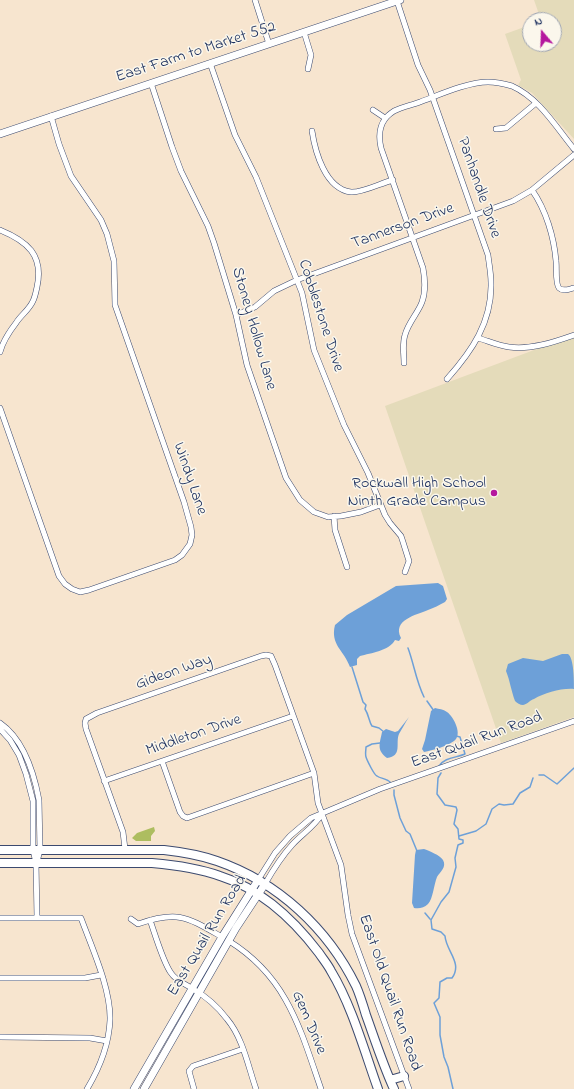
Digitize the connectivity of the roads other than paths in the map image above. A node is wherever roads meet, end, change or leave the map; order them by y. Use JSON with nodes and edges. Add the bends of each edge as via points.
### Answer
{"nodes":[{"id":1,"x":255,"y":0,"type":"edge"},
{"id":2,"x":399,"y":1,"type":"edge"},
{"id":3,"x":304,"y":32,"type":"junction"},
{"id":4,"x":269,"y":44,"type":"junction"},
{"id":5,"x":210,"y":63,"type":"junction"},
{"id":6,"x":308,"y":68,"type":"dead end"},
{"id":7,"x":151,"y":83,"type":"junction"},
{"id":8,"x":433,"y":97,"type":"junction"},
{"id":9,"x":536,"y":103,"type":"junction"},
{"id":10,"x":373,"y":110,"type":"dead end"},
{"id":11,"x":51,"y":116,"type":"junction"},
{"id":12,"x":385,"y":118,"type":"junction"},
{"id":13,"x":496,"y":129,"type":"dead end"},
{"id":14,"x":312,"y":131,"type":"dead end"},
{"id":15,"x":0,"y":134,"type":"edge"},
{"id":16,"x":574,"y":149,"type":"edge"},
{"id":17,"x":574,"y":155,"type":"edge"},
{"id":18,"x":392,"y":180,"type":"junction"},
{"id":19,"x":532,"y":190,"type":"junction"},
{"id":20,"x":474,"y":215,"type":"junction"},
{"id":21,"x":0,"y":230,"type":"edge"},
{"id":22,"x":412,"y":237,"type":"junction"},
{"id":23,"x":297,"y":280,"type":"junction"},
{"id":24,"x":574,"y":288,"type":"edge"},
{"id":25,"x":236,"y":315,"type":"junction"},
{"id":26,"x":574,"y":335,"type":"edge"},
{"id":27,"x":478,"y":338,"type":"junction"},
{"id":28,"x":0,"y":352,"type":"edge"},
{"id":29,"x":404,"y":363,"type":"dead end"},
{"id":30,"x":447,"y":379,"type":"dead end"},
{"id":31,"x":0,"y":408,"type":"edge"},
{"id":32,"x":380,"y":504,"type":"junction"},
{"id":33,"x":334,"y":516,"type":"junction"},
{"id":34,"x":347,"y":567,"type":"dead end"},
{"id":35,"x":405,"y":572,"type":"dead end"},
{"id":36,"x":271,"y":656,"type":"joint"},
{"id":37,"x":293,"y":716,"type":"junction"},
{"id":38,"x":574,"y":721,"type":"edge"},
{"id":39,"x":0,"y":722,"type":"edge"},
{"id":40,"x":0,"y":730,"type":"edge"},
{"id":41,"x":162,"y":761,"type":"junction"},
{"id":42,"x":314,"y":773,"type":"junction"},
{"id":43,"x":104,"y":781,"type":"junction"},
{"id":44,"x":322,"y":813,"type":"junction"},
{"id":45,"x":125,"y":849,"type":"junction"},
{"id":46,"x":0,"y":850,"type":"edge"},
{"id":47,"x":37,"y":850,"type":"junction"},
{"id":48,"x":0,"y":863,"type":"edge"},
{"id":49,"x":36,"y":863,"type":"junction"},
{"id":50,"x":262,"y":882,"type":"junction"},
{"id":51,"x":255,"y":893,"type":"junction"},
{"id":52,"x":37,"y":917,"type":"junction"},
{"id":53,"x":0,"y":918,"type":"edge"},
{"id":54,"x":131,"y":919,"type":"dead end"},
{"id":55,"x":150,"y":920,"type":"junction"},
{"id":56,"x":222,"y":937,"type":"junction"},
{"id":57,"x":229,"y":941,"type":"junction"},
{"id":58,"x":101,"y":975,"type":"junction"},
{"id":59,"x":0,"y":978,"type":"edge"},
{"id":60,"x":196,"y":990,"type":"junction"},
{"id":61,"x":0,"y":1037,"type":"edge"},
{"id":62,"x":107,"y":1041,"type":"junction"},
{"id":63,"x":243,"y":1049,"type":"junction"},
{"id":64,"x":404,"y":1076,"type":"junction"},
{"id":65,"x":390,"y":1080,"type":"junction"},
{"id":66,"x":87,"y":1089,"type":"edge"},
{"id":67,"x":134,"y":1089,"type":"edge"},
{"id":68,"x":144,"y":1089,"type":"edge"},
{"id":69,"x":194,"y":1089,"type":"edge"},
{"id":70,"x":256,"y":1089,"type":"edge"},
{"id":71,"x":321,"y":1089,"type":"edge"},
{"id":72,"x":378,"y":1089,"type":"edge"},
{"id":73,"x":394,"y":1089,"type":"edge"},
{"id":74,"x":409,"y":1089,"type":"edge"}],
"edges":[{"from":1,"to":4,"type":"street"},
{"from":2,"to":3,"type":"street","name":"East Farm to Market 552"},
{"from":2,"to":8,"type":"street","name":"Panhandle Drive","via":[[418,65]]},
{"from":3,"to":4,"type":"street","name":"East Farm to Market 552"},
{"from":3,"to":6,"type":"street","via":[[311,54]]},
{"from":4,"to":5,"type":"street","name":"East Farm to Market 552"},
{"from":5,"to":7,"type":"street","name":"East Farm to Market 552"},
{"from":5,"to":23,"type":"street","name":"Cobblestone Drive","via":[[235,135],[256,177]]},
{"from":7,"to":11,"type":"street","name":"East Farm to Market 552"},
{"from":7,"to":25,"type":"street","name":"Stoney Hollow Lane","via":[[172,147],[208,226]]},
{"from":8,"to":9,"type":"street","via":[[487,82],[512,86]]},
{"from":8,"to":12,"type":"street","via":[[396,110]]},
{"from":8,"to":20,"type":"street","name":"Panhandle Drive"},
{"from":9,"to":13,"type":"street","via":[[506,128]]},
{"from":9,"to":16,"type":"street"},
{"from":10,"to":12,"type":"street"},
{"from":11,"to":15,"type":"street","name":"East Farm to Market 552"},
{"from":11,"to":31,"type":"street","name":"Windy Lane","via":[[71,176],[101,220],[112,249],[116,305],[191,527],[192,539],[187,550],[175,560],[89,590],[76,591],[65,584],[53,561]]},
{"from":12,"to":18,"type":"street","via":[[380,140]]},
{"from":14,"to":18,"type":"street","via":[[314,144],[326,175],[339,188],[351,192]]},
{"from":17,"to":19,"type":"street","name":"Tannerson Drive"},
{"from":18,"to":22,"type":"street"},
{"from":19,"to":20,"type":"street","name":"Tannerson Drive","via":[[513,201]]},
{"from":19,"to":24,"type":"street","via":[[540,202],[547,222],[556,258],[557,284],[562,290]]},
{"from":20,"to":22,"type":"street","name":"Tannerson Drive"},
{"from":20,"to":27,"type":"street","name":"Panhandle Drive","via":[[488,255],[491,284],[488,311]]},
{"from":21,"to":28,"type":"street","via":[[15,236],[28,246],[40,270],[33,301],[3,342]]},
{"from":22,"to":23,"type":"street","name":"Tannerson Drive"},
{"from":22,"to":29,"type":"street","via":[[425,279],[423,301],[404,336]]},
{"from":23,"to":25,"type":"street","name":"Tannerson Drive","via":[[274,291],[255,307]]},
{"from":23,"to":32,"type":"street","name":"Cobblestone Drive","via":[[314,350]]},
{"from":25,"to":33,"type":"street","name":"Stoney Hollow Lane","via":[[247,365],[286,478],[300,500],[314,512],[328,517]]},
{"from":26,"to":27,"type":"street","via":[[532,347],[509,347]]},
{"from":27,"to":30,"type":"street","name":"Panhandle Drive"},
{"from":32,"to":33,"type":"street","name":"Stoney Hollow Lane","via":[[361,512]]},
{"from":32,"to":35,"type":"street","name":"Cobblestone Drive","via":[[401,536],[409,561]]},
{"from":33,"to":34,"type":"street","via":[[335,530]]},
{"from":36,"to":37,"type":"street","name":"East Old Quail Run Road"},
{"from":36,"to":43,"type":"street","name":"Gideon Way","via":[[261,656],[86,719],[86,729]]},
{"from":37,"to":41,"type":"street","name":"Middleton Drive"},
{"from":37,"to":42,"type":"street","name":"East Old Quail Run Road"},
{"from":38,"to":44,"type":"street","name":"East Quail Run Road","via":[[380,789]]},
{"from":39,"to":47,"type":"street","via":[[22,748],[36,785],[39,800]]},
{"from":40,"to":47,"type":"street","via":[[19,755],[26,774],[33,801]]},
{"from":41,"to":42,"type":"street","via":[[180,812],[187,818]]},
{"from":41,"to":43,"type":"street","name":"Middleton Drive"},
{"from":42,"to":44,"type":"street","name":"East Old Quail Run Road"},
{"from":43,"to":45,"type":"street","via":[[123,832]]},
{"from":44,"to":50,"type":"street","name":"East Quail Run Road","via":[[316,823],[292,845]]},
{"from":44,"to":50,"type":"street","name":"East Quail Run Road","via":[[311,818],[275,853]]},
{"from":44,"to":64,"type":"street","name":"East Old Quail Run Road","via":[[341,865],[352,934]]},
{"from":45,"to":47,"type":"main road"},
{"from":45,"to":50,"type":"main road","via":[[164,850],[196,856],[231,866]]},
{"from":46,"to":47,"type":"main road"},
{"from":47,"to":49,"type":"street"},
{"from":48,"to":49,"type":"main road"},
{"from":49,"to":51,"type":"main road","via":[[176,865],[220,876]]},
{"from":49,"to":52,"type":"street"},
{"from":50,"to":51,"type":"street","name":"East Quail Run Road"},
{"from":50,"to":65,"type":"main road","via":[[296,906],[342,960],[356,988]]},
{"from":51,"to":56,"type":"street","name":"East Quail Run Road"},
{"from":51,"to":57,"type":"street","name":"East Quail Run Road"},
{"from":51,"to":72,"type":"main road","via":[[287,917],[331,970],[345,998]]},
{"from":52,"to":53,"type":"street"},
{"from":52,"to":58,"type":"street","via":[[82,918]]},
{"from":54,"to":55,"type":"street","via":[[138,924]]},
{"from":55,"to":56,"type":"street","via":[[165,916],[189,919]]},
{"from":55,"to":60,"type":"street","via":[[172,974]]},
{"from":56,"to":60,"type":"street","name":"East Quail Run Road"},
{"from":57,"to":60,"type":"street","name":"East Quail Run Road"},
{"from":57,"to":71,"type":"street","name":"Gem Drive","via":[[250,955],[284,995],[299,1027]]},
{"from":58,"to":59,"type":"street","via":[[85,978]]},
{"from":58,"to":62,"type":"street","via":[[108,999],[110,1020]]},
{"from":60,"to":63,"type":"street","via":[[211,1001],[228,1020]]},
{"from":60,"to":67,"type":"street","name":"East Quail Run Road"},
{"from":60,"to":68,"type":"street","name":"East Quail Run Road"},
{"from":61,"to":62,"type":"street","via":[[90,1038]]},
{"from":62,"to":66,"type":"street","via":[[102,1059]]},
{"from":63,"to":69,"type":"street","via":[[196,1064],[189,1071]]},
{"from":63,"to":70,"type":"street"},
{"from":64,"to":65,"type":"main road"},
{"from":64,"to":74,"type":"street","name":"East Old Quail Run Road"},
{"from":65,"to":73,"type":"main road"}]}
